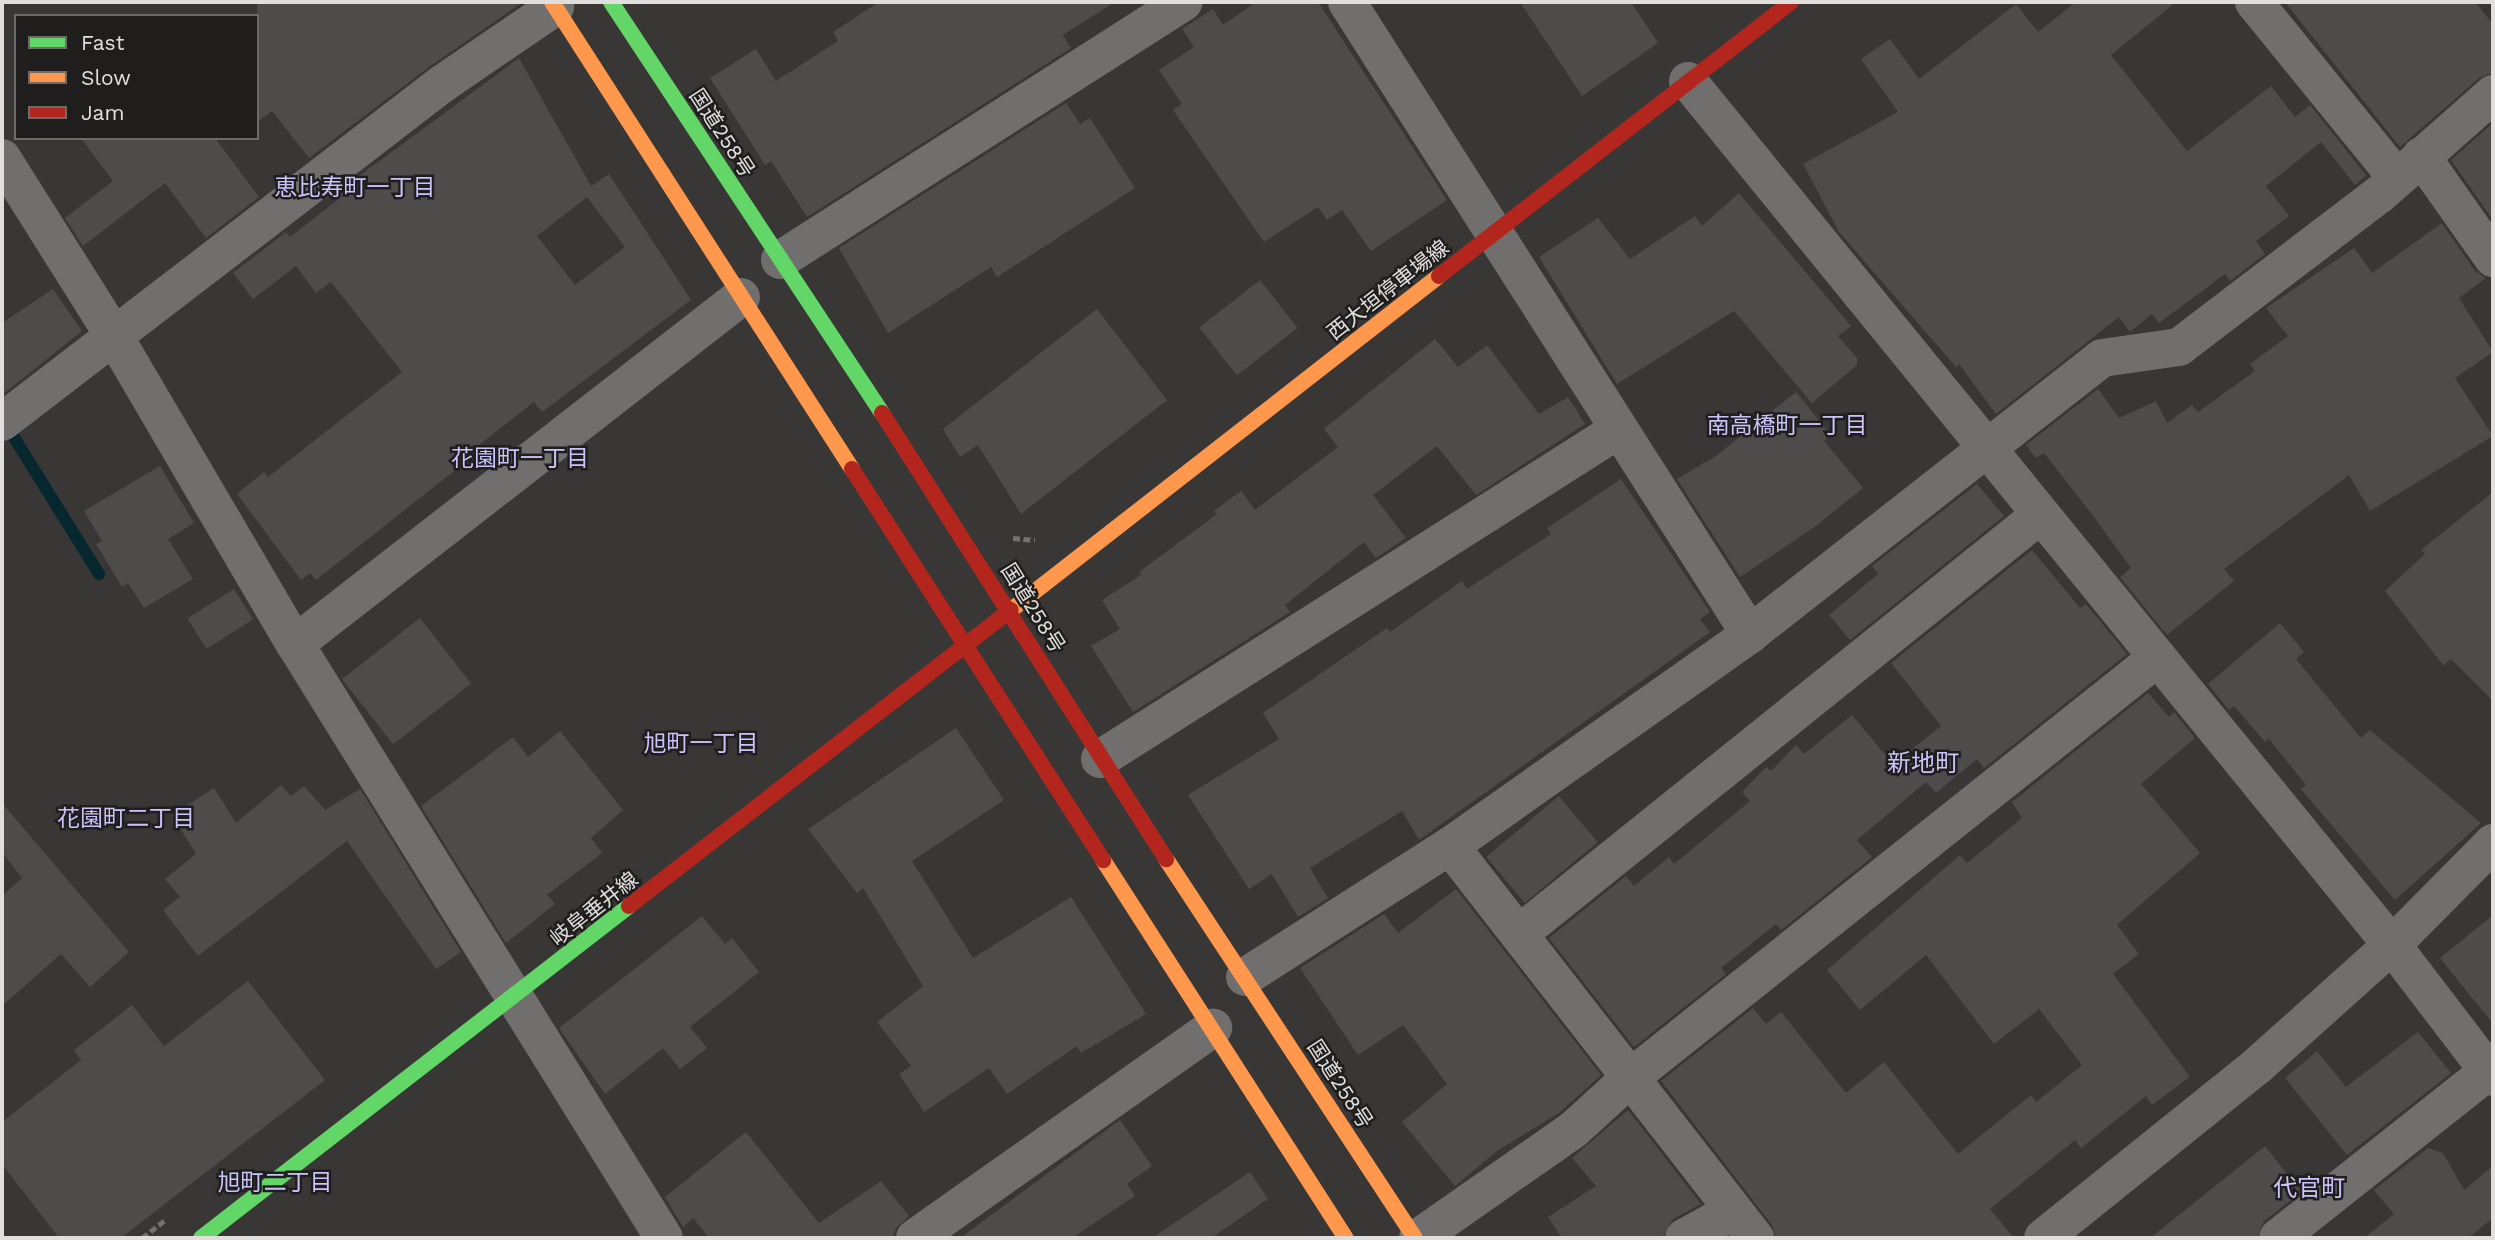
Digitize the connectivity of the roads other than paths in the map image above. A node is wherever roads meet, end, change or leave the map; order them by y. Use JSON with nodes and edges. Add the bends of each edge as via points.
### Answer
{"nodes":[{"id":1,"x":611,"y":2,"type":"edge"},
{"id":2,"x":1184,"y":2,"type":"edge"},
{"id":3,"x":1347,"y":2,"type":"edge"},
{"id":4,"x":1791,"y":2,"type":"edge"},
{"id":5,"x":2254,"y":2,"type":"edge"},
{"id":6,"x":553,"y":4,"type":"edge"},
{"id":7,"x":1688,"y":80,"type":"junction"},
{"id":8,"x":2493,"y":94,"type":"edge"},
{"id":9,"x":2,"y":158,"type":"edge"},
{"id":10,"x":2409,"y":167,"type":"junction"},
{"id":11,"x":1495,"y":234,"type":"junction"},
{"id":12,"x":2493,"y":258,"type":"edge"},
{"id":13,"x":780,"y":260,"type":"junction"},
{"id":14,"x":741,"y":297,"type":"junction"},
{"id":15,"x":114,"y":336,"type":"junction"},
{"id":16,"x":2,"y":422,"type":"edge"},
{"id":17,"x":1618,"y":430,"type":"junction"},
{"id":18,"x":1986,"y":449,"type":"junction"},
{"id":19,"x":2040,"y":515,"type":"junction"},
{"id":20,"x":1010,"y":610,"type":"junction"},
{"id":21,"x":1750,"y":634,"type":"junction"},
{"id":22,"x":295,"y":644,"type":"junction"},
{"id":23,"x":966,"y":646,"type":"junction"},
{"id":24,"x":2157,"y":658,"type":"junction"},
{"id":25,"x":1100,"y":759,"type":"junction"},
{"id":26,"x":1450,"y":846,"type":"junction"},
{"id":27,"x":2491,"y":850,"type":"edge"},
{"id":28,"x":1519,"y":934,"type":"junction"},
{"id":29,"x":2392,"y":945,"type":"junction"},
{"id":30,"x":1245,"y":977,"type":"junction"},
{"id":31,"x":514,"y":999,"type":"junction"},
{"id":32,"x":1213,"y":1028,"type":"junction"},
{"id":33,"x":2491,"y":1074,"type":"edge"},
{"id":34,"x":1630,"y":1078,"type":"junction"},
{"id":35,"x":1744,"y":1224,"type":"edge"},
{"id":36,"x":201,"y":1238,"type":"edge"},
{"id":37,"x":664,"y":1238,"type":"edge"},
{"id":38,"x":915,"y":1238,"type":"edge"},
{"id":39,"x":1346,"y":1238,"type":"edge"},
{"id":40,"x":1417,"y":1238,"type":"edge"},
{"id":41,"x":1684,"y":1238,"type":"edge"},
{"id":42,"x":2043,"y":1238,"type":"edge"},
{"id":43,"x":2278,"y":1238,"type":"edge"}],
"edges":[{"from":1,"to":13,"type":"main road","name":"国道258号"},
{"from":2,"to":13,"type":"street"},
{"from":3,"to":11,"type":"street"},
{"from":4,"to":7,"type":"main road","name":"西大垣停車場線"},
{"from":5,"to":10,"type":"street"},
{"from":6,"to":14,"type":"main road"},
{"from":6,"to":15,"type":"street"},
{"from":7,"to":11,"type":"main road","name":"西大垣停車場線"},
{"from":7,"to":18,"type":"street"},
{"from":8,"to":10,"type":"street"},
{"from":9,"to":15,"type":"street"},
{"from":10,"to":12,"type":"street"},
{"from":10,"to":18,"type":"street","via":[[2179,348],[2102,358]]},
{"from":11,"to":17,"type":"street"},
{"from":11,"to":20,"type":"main road","name":"西大垣停車場線"},
{"from":13,"to":20,"type":"main road","name":"国道258号"},
{"from":14,"to":22,"type":"street"},
{"from":14,"to":23,"type":"main road"},
{"from":15,"to":16,"type":"street"},
{"from":15,"to":22,"type":"street"},
{"from":17,"to":21,"type":"street"},
{"from":17,"to":25,"type":"street"},
{"from":18,"to":19,"type":"street"},
{"from":18,"to":21,"type":"street"},
{"from":19,"to":24,"type":"street"},
{"from":19,"to":28,"type":"street"},
{"from":20,"to":23,"type":"main road","name":"岐阜垂井線"},
{"from":20,"to":25,"type":"main road","name":"国道258号"},
{"from":21,"to":26,"type":"street"},
{"from":22,"to":31,"type":"street"},
{"from":23,"to":31,"type":"main road","name":"岐阜垂井線"},
{"from":23,"to":32,"type":"main road"},
{"from":24,"to":29,"type":"street"},
{"from":24,"to":34,"type":"street"},
{"from":25,"to":30,"type":"main road","name":"国道258号"},
{"from":26,"to":28,"type":"street"},
{"from":26,"to":30,"type":"street"},
{"from":27,"to":29,"type":"street"},
{"from":28,"to":34,"type":"street"},
{"from":29,"to":33,"type":"street"},
{"from":29,"to":42,"type":"street","via":[[2257,1066]]},
{"from":30,"to":40,"type":"main road","name":"国道258号"},
{"from":31,"to":36,"type":"main road","name":"岐阜垂井線"},
{"from":31,"to":37,"type":"street"},
{"from":32,"to":38,"type":"street"},
{"from":32,"to":39,"type":"main road"},
{"from":33,"to":43,"type":"street"},
{"from":34,"to":35,"type":"street"},
{"from":34,"to":40,"type":"street","via":[[1573,1130]]},
{"from":35,"to":41,"type":"street"}]}
